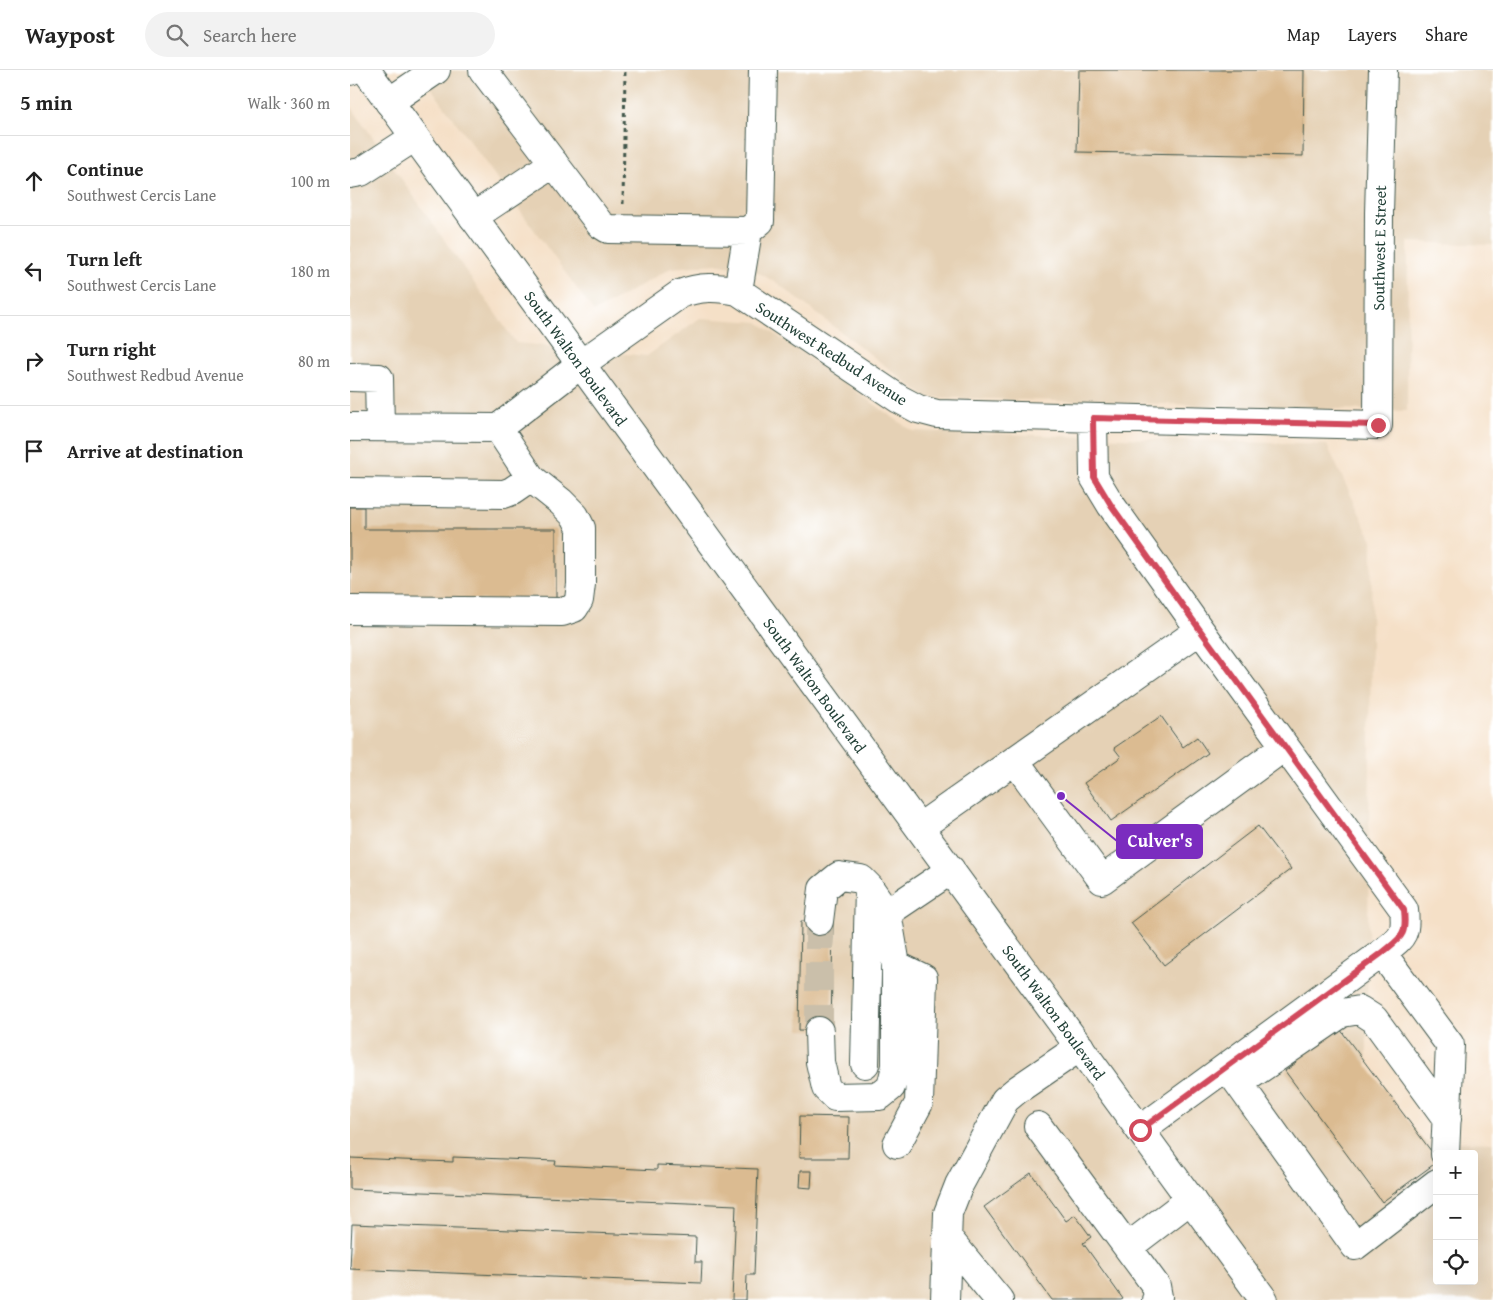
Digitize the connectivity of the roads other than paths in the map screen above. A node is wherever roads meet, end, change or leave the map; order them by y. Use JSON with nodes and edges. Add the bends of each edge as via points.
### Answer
{"nodes":[{"id":1,"x":366,"y":70,"type":"edge"},
{"id":2,"x":436,"y":70,"type":"edge"},
{"id":3,"x":483,"y":70,"type":"edge"},
{"id":4,"x":763,"y":70,"type":"edge"},
{"id":5,"x":1383,"y":70,"type":"edge"},
{"id":6,"x":389,"y":102,"type":"junction"},
{"id":7,"x":415,"y":136,"type":"junction"},
{"id":8,"x":554,"y":163,"type":"junction"},
{"id":9,"x":350,"y":174,"type":"edge"},
{"id":10,"x":473,"y":217,"type":"junction"},
{"id":11,"x":748,"y":231,"type":"junction"},
{"id":12,"x":738,"y":291,"type":"junction"},
{"id":13,"x":581,"y":364,"type":"junction"},
{"id":14,"x":350,"y":377,"type":"edge"},
{"id":15,"x":1093,"y":418,"type":"junction"},
{"id":16,"x":1378,"y":425,"type":"joint"},
{"id":17,"x":350,"y":427,"type":"edge"},
{"id":18,"x":380,"y":427,"type":"junction"},
{"id":19,"x":498,"y":428,"type":"junction"},
{"id":20,"x":531,"y":478,"type":"junction"},
{"id":21,"x":350,"y":492,"type":"edge"},
{"id":22,"x":350,"y":610,"type":"edge"},
{"id":23,"x":1200,"y":630,"type":"junction"},
{"id":24,"x":1284,"y":747,"type":"junction"},
{"id":25,"x":1015,"y":760,"type":"junction"},
{"id":26,"x":920,"y":827,"type":"junction"},
{"id":27,"x":951,"y":870,"type":"junction"},
{"id":28,"x":869,"y":887,"type":"junction"},
{"id":29,"x":887,"y":913,"type":"junction"},
{"id":30,"x":819,"y":921,"type":"tunnel mouth"},
{"id":31,"x":1382,"y":953,"type":"junction"},
{"id":32,"x":896,"y":965,"type":"junction"},
{"id":33,"x":819,"y":1031,"type":"tunnel mouth"},
{"id":34,"x":1080,"y":1047,"type":"junction"},
{"id":35,"x":865,"y":1064,"type":"dead end"},
{"id":36,"x":1233,"y":1075,"type":"junction"},
{"id":37,"x":1447,"y":1119,"type":"junction"},
{"id":38,"x":1038,"y":1126,"type":"dead end"},
{"id":39,"x":1140,"y":1130,"type":"junction"},
{"id":40,"x":897,"y":1144,"type":"dead end"},
{"id":41,"x":1445,"y":1150,"type":"edge"},
{"id":42,"x":1433,"y":1186,"type":"edge"},
{"id":43,"x":1191,"y":1199,"type":"junction"},
{"id":44,"x":947,"y":1237,"type":"junction"},
{"id":45,"x":1128,"y":1247,"type":"junction"},
{"id":46,"x":945,"y":1300,"type":"edge"},
{"id":47,"x":999,"y":1300,"type":"edge"},
{"id":48,"x":1156,"y":1300,"type":"edge"},
{"id":49,"x":1264,"y":1300,"type":"edge"}],
"edges":[{"from":1,"to":6,"type":"main road","name":"South Walton Boulevard"},
{"from":2,"to":6,"type":"main road"},
{"from":3,"to":8,"type":"main road"},
{"from":4,"to":11,"type":"main road","via":[[760,220]]},
{"from":5,"to":16,"type":"main road","name":"Southwest E Street"},
{"from":6,"to":7,"type":"main road","name":"South Walton Boulevard"},
{"from":7,"to":9,"type":"main road","via":[[361,172]]},
{"from":7,"to":10,"type":"main road","name":"South Walton Boulevard"},
{"from":8,"to":10,"type":"main road"},
{"from":8,"to":11,"type":"main road","via":[[600,224],[608,229]]},
{"from":10,"to":13,"type":"main road","name":"South Walton Boulevard"},
{"from":11,"to":12,"type":"main road"},
{"from":12,"to":13,"type":"main road","name":"Southwest Redbud Avenue","via":[[704,288],[680,294]]},
{"from":12,"to":15,"type":"main road","name":"Southwest Redbud Avenue","via":[[918,409],[936,414]]},
{"from":13,"to":19,"type":"main road","name":"Southwest Redbud Avenue"},
{"from":13,"to":26,"type":"main road","name":"South Walton Boulevard"},
{"from":14,"to":18,"type":"main road","via":[[379,378]]},
{"from":15,"to":16,"type":"main road","name":"Southwest Redbud Avenue"},
{"from":15,"to":23,"type":"main road","via":[[1094,477]]},
{"from":17,"to":18,"type":"main road"},
{"from":18,"to":19,"type":"main road"},
{"from":19,"to":20,"type":"main road"},
{"from":20,"to":21,"type":"main road","via":[[504,494]]},
{"from":20,"to":22,"type":"main road","via":[[575,516],[581,528],[580,600],[574,608],[562,612]]},
{"from":23,"to":24,"type":"main road"},
{"from":23,"to":25,"type":"main road"},
{"from":24,"to":25,"type":"main road","via":[[1102,880]]},
{"from":24,"to":31,"type":"main road","via":[[1404,910],[1402,936]]},
{"from":25,"to":26,"type":"main road"},
{"from":26,"to":27,"type":"main road","name":"South Walton Boulevard"},
{"from":27,"to":29,"type":"main road"},
{"from":27,"to":34,"type":"main road","name":"South Walton Boulevard"},
{"from":28,"to":29,"type":"main road"},
{"from":28,"to":30,"type":"main road","via":[[861,879],[839,876],[823,889]]},
{"from":28,"to":35,"type":"main road"},
{"from":29,"to":32,"type":"main road"},
{"from":31,"to":36,"type":"main road"},
{"from":31,"to":37,"type":"main road","via":[[1450,1045]]},
{"from":32,"to":33,"type":"main road","via":[[896,1066],[891,1087],[880,1096],[835,1097],[826,1088],[820,1062]]},
{"from":32,"to":40,"type":"main road","via":[[923,978],[919,1103]]},
{"from":34,"to":39,"type":"main road","name":"South Walton Boulevard"},
{"from":34,"to":44,"type":"main road","via":[[1005,1100],[959,1185],[948,1213]]},
{"from":36,"to":37,"type":"main road","via":[[1342,1013],[1360,1010],[1374,1019]]},
{"from":36,"to":39,"type":"main road"},
{"from":36,"to":42,"type":"main road","via":[[1355,1246]]},
{"from":37,"to":41,"type":"main road"},
{"from":38,"to":45,"type":"main road"},
{"from":39,"to":43,"type":"main road","name":"South Walton Boulevard"},
{"from":43,"to":45,"type":"main road"},
{"from":43,"to":49,"type":"main road","name":"South Walton Boulevard"},
{"from":44,"to":46,"type":"main road"},
{"from":44,"to":47,"type":"main road"},
{"from":45,"to":48,"type":"main road","via":[[1156,1286]]}]}
